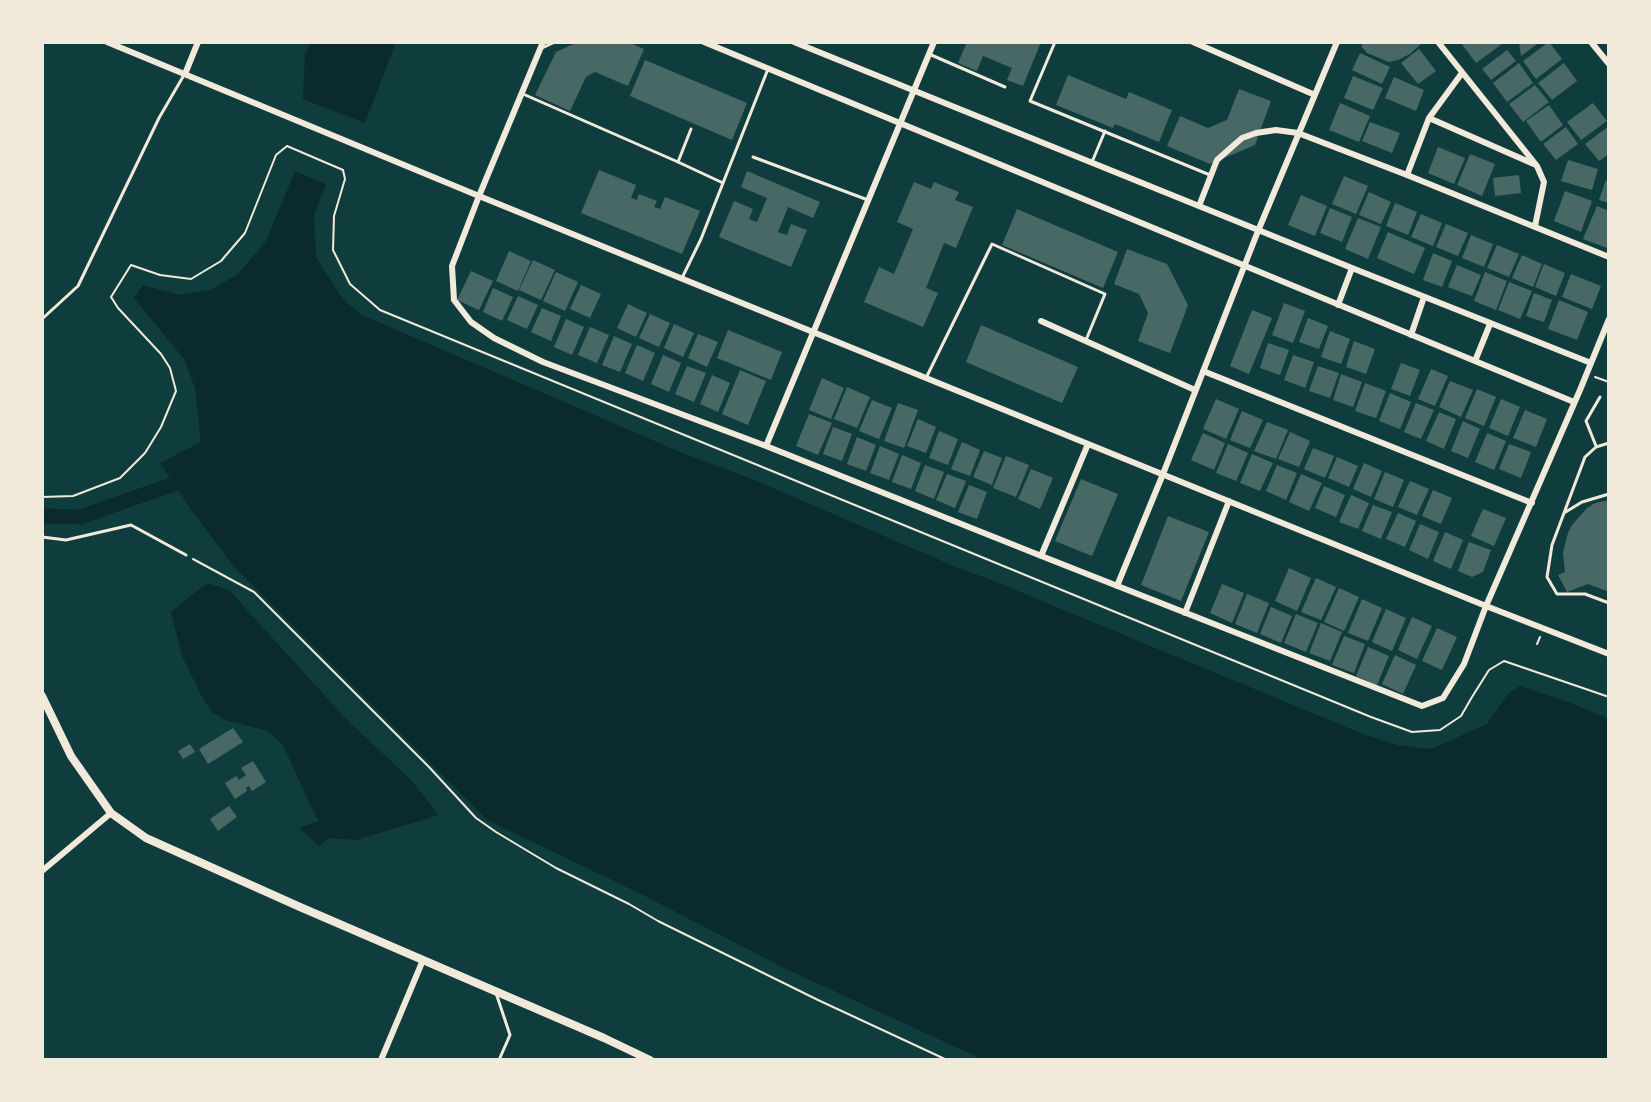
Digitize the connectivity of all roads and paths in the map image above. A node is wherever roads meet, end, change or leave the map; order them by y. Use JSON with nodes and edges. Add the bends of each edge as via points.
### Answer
{"nodes":[{"id":1,"x":107,"y":42,"type":"edge"},
{"id":2,"x":198,"y":42,"type":"edge"},
{"id":3,"x":555,"y":42,"type":"edge"},
{"id":4,"x":704,"y":42,"type":"edge"},
{"id":5,"x":794,"y":42,"type":"edge"},
{"id":6,"x":934,"y":42,"type":"edge"},
{"id":7,"x":1055,"y":42,"type":"edge"},
{"id":8,"x":1193,"y":42,"type":"edge"},
{"id":9,"x":1337,"y":42,"type":"edge"},
{"id":10,"x":1438,"y":42,"type":"edge"},
{"id":11,"x":1591,"y":42,"type":"edge"},
{"id":12,"x":542,"y":45,"type":"edge"},
{"id":13,"x":929,"y":54,"type":"junction"},
{"id":14,"x":1609,"y":64,"type":"edge"},
{"id":15,"x":768,"y":69,"type":"junction"},
{"id":16,"x":1462,"y":73,"type":"junction"},
{"id":17,"x":185,"y":74,"type":"junction"},
{"id":18,"x":1005,"y":87,"type":"dead end"},
{"id":19,"x":914,"y":91,"type":"junction"},
{"id":20,"x":522,"y":93,"type":"junction"},
{"id":21,"x":1315,"y":95,"type":"junction"},
{"id":22,"x":1429,"y":118,"type":"junction"},
{"id":23,"x":901,"y":123,"type":"junction"},
{"id":24,"x":691,"y":129,"type":"dead end"},
{"id":25,"x":1105,"y":131,"type":"junction"},
{"id":26,"x":1298,"y":133,"type":"junction"},
{"id":27,"x":753,"y":157,"type":"dead end"},
{"id":28,"x":678,"y":162,"type":"junction"},
{"id":29,"x":1092,"y":163,"type":"junction"},
{"id":30,"x":1537,"y":166,"type":"junction"},
{"id":31,"x":1210,"y":175,"type":"junction"},
{"id":32,"x":1407,"y":175,"type":"junction"},
{"id":33,"x":723,"y":183,"type":"junction"},
{"id":34,"x":479,"y":195,"type":"junction"},
{"id":35,"x":868,"y":200,"type":"junction"},
{"id":36,"x":1199,"y":206,"type":"junction"},
{"id":37,"x":1535,"y":226,"type":"junction"},
{"id":38,"x":1258,"y":231,"type":"junction"},
{"id":39,"x":1609,"y":257,"type":"edge"},
{"id":40,"x":1244,"y":266,"type":"junction"},
{"id":41,"x":1352,"y":268,"type":"junction"},
{"id":42,"x":682,"y":278,"type":"junction"},
{"id":43,"x":1424,"y":297,"type":"junction"},
{"id":44,"x":1338,"y":305,"type":"junction"},
{"id":45,"x":42,"y":319,"type":"edge"},
{"id":46,"x":1609,"y":319,"type":"edge"},
{"id":47,"x":1041,"y":321,"type":"dead end"},
{"id":48,"x":1490,"y":324,"type":"junction"},
{"id":49,"x":814,"y":332,"type":"junction"},
{"id":50,"x":1411,"y":335,"type":"junction"},
{"id":51,"x":1086,"y":341,"type":"junction"},
{"id":52,"x":1475,"y":362,"type":"junction"},
{"id":53,"x":1591,"y":363,"type":"junction"},
{"id":54,"x":1203,"y":371,"type":"junction"},
{"id":55,"x":1587,"y":374,"type":"junction"},
{"id":56,"x":926,"y":378,"type":"junction"},
{"id":57,"x":1609,"y":382,"type":"edge"},
{"id":58,"x":1195,"y":390,"type":"junction"},
{"id":59,"x":1600,"y":397,"type":"dead end"},
{"id":60,"x":1574,"y":402,"type":"junction"},
{"id":61,"x":1609,"y":443,"type":"edge"},
{"id":62,"x":1088,"y":444,"type":"junction"},
{"id":63,"x":766,"y":446,"type":"junction"},
{"id":64,"x":1596,"y":447,"type":"junction"},
{"id":65,"x":1163,"y":474,"type":"junction"},
{"id":66,"x":1609,"y":494,"type":"edge"},
{"id":67,"x":42,"y":497,"type":"edge"},
{"id":68,"x":1230,"y":501,"type":"junction"},
{"id":69,"x":1532,"y":503,"type":"junction"},
{"id":70,"x":1564,"y":513,"type":"junction"},
{"id":71,"x":42,"y":537,"type":"edge"},
{"id":72,"x":186,"y":555,"type":"joint"},
{"id":73,"x":1041,"y":556,"type":"junction"},
{"id":74,"x":1117,"y":586,"type":"junction"},
{"id":75,"x":1609,"y":603,"type":"edge"},
{"id":76,"x":1486,"y":606,"type":"junction"},
{"id":77,"x":1185,"y":613,"type":"junction"},
{"id":78,"x":1609,"y":654,"type":"edge"},
{"id":79,"x":42,"y":696,"type":"edge"},
{"id":80,"x":1609,"y":697,"type":"edge"},
{"id":81,"x":111,"y":813,"type":"junction"},
{"id":82,"x":42,"y":870,"type":"edge"},
{"id":83,"x":423,"y":960,"type":"junction"},
{"id":84,"x":496,"y":992,"type":"junction"},
{"id":85,"x":381,"y":1060,"type":"edge"},
{"id":86,"x":499,"y":1060,"type":"edge"},
{"id":87,"x":650,"y":1060,"type":"edge"},
{"id":88,"x":947,"y":1060,"type":"edge"}],
"edges":[{"from":1,"to":17,"type":"street"},
{"from":2,"to":17,"type":"street"},
{"from":3,"to":12,"type":"lane"},
{"from":4,"to":15,"type":"street"},
{"from":5,"to":19,"type":"street"},
{"from":6,"to":13,"type":"street"},
{"from":7,"to":25,"type":"lane","via":[[1030,101]]},
{"from":8,"to":21,"type":"street"},
{"from":9,"to":21,"type":"street"},
{"from":10,"to":16,"type":"street"},
{"from":11,"to":14,"type":"street"},
{"from":12,"to":20,"type":"street"},
{"from":13,"to":18,"type":"lane"},
{"from":13,"to":19,"type":"street"},
{"from":15,"to":23,"type":"street"},
{"from":15,"to":33,"type":"lane"},
{"from":16,"to":22,"type":"street"},
{"from":16,"to":30,"type":"street"},
{"from":17,"to":34,"type":"street"},
{"from":17,"to":45,"type":"lane","via":[[159,118],[78,286]]},
{"from":19,"to":23,"type":"street"},
{"from":19,"to":29,"type":"street"},
{"from":20,"to":28,"type":"lane"},
{"from":20,"to":34,"type":"street"},
{"from":21,"to":26,"type":"street"},
{"from":22,"to":30,"type":"street"},
{"from":22,"to":32,"type":"street"},
{"from":23,"to":35,"type":"street"},
{"from":23,"to":40,"type":"street"},
{"from":24,"to":28,"type":"lane"},
{"from":25,"to":29,"type":"lane"},
{"from":25,"to":31,"type":"lane"},
{"from":26,"to":31,"type":"street","via":[[1276,130],[1242,138],[1217,160]]},
{"from":26,"to":32,"type":"street"},
{"from":26,"to":38,"type":"street"},
{"from":27,"to":35,"type":"lane"},
{"from":28,"to":33,"type":"lane"},
{"from":29,"to":36,"type":"street"},
{"from":30,"to":37,"type":"street","via":[[1544,182]]},
{"from":31,"to":36,"type":"street"},
{"from":32,"to":37,"type":"street"},
{"from":33,"to":42,"type":"lane"},
{"from":34,"to":42,"type":"street"},
{"from":34,"to":63,"type":"street","via":[[453,266],[453,300],[471,322],[543,363]]},
{"from":35,"to":49,"type":"street"},
{"from":36,"to":38,"type":"street"},
{"from":37,"to":39,"type":"street"},
{"from":38,"to":40,"type":"street"},
{"from":38,"to":41,"type":"street"},
{"from":40,"to":44,"type":"street"},
{"from":40,"to":54,"type":"street"},
{"from":41,"to":43,"type":"street"},
{"from":41,"to":44,"type":"street"},
{"from":42,"to":49,"type":"street"},
{"from":43,"to":48,"type":"street"},
{"from":43,"to":50,"type":"street"},
{"from":44,"to":50,"type":"street"},
{"from":46,"to":53,"type":"street"},
{"from":47,"to":51,"type":"street"},
{"from":48,"to":52,"type":"street"},
{"from":48,"to":53,"type":"street"},
{"from":49,"to":56,"type":"street"},
{"from":49,"to":63,"type":"street"},
{"from":50,"to":52,"type":"street"},
{"from":51,"to":56,"type":"lane","via":[[1106,294],[992,244]]},
{"from":51,"to":58,"type":"street"},
{"from":52,"to":60,"type":"street"},
{"from":53,"to":55,"type":"street"},
{"from":54,"to":58,"type":"street"},
{"from":54,"to":69,"type":"street"},
{"from":55,"to":57,"type":"path"},
{"from":55,"to":60,"type":"street"},
{"from":56,"to":62,"type":"street"},
{"from":58,"to":65,"type":"street"},
{"from":59,"to":64,"type":"lane","via":[[1586,421]]},
{"from":60,"to":69,"type":"street"},
{"from":61,"to":64,"type":"lane"},
{"from":62,"to":65,"type":"street"},
{"from":62,"to":73,"type":"street"},
{"from":63,"to":73,"type":"street"},
{"from":64,"to":70,"type":"lane","via":[[1585,457]]},
{"from":65,"to":68,"type":"street"},
{"from":65,"to":74,"type":"street"},
{"from":66,"to":70,"type":"lane","via":[[1582,502]]},
{"from":67,"to":80,"type":"path","via":[[73,496],[120,478],[145,453],[176,391],[170,368],[161,354],[111,297],[131,265],[160,275],[191,279],[221,261],[245,233],[276,155],[287,146],[343,170],[345,179],[333,216],[333,250],[350,284],[380,310],[1412,732],[1440,730],[1461,716],[1489,670],[1504,661]]},
{"from":68,"to":76,"type":"street"},
{"from":68,"to":77,"type":"street"},
{"from":69,"to":76,"type":"street"},
{"from":70,"to":75,"type":"lane","via":[[1552,545],[1547,577],[1557,594],[1585,594]]},
{"from":71,"to":72,"type":"lane","via":[[66,540],[131,525]]},
{"from":72,"to":88,"type":"path","via":[[254,592],[476,818],[496,832],[658,921]]},
{"from":73,"to":74,"type":"street"},
{"from":74,"to":77,"type":"street"},
{"from":76,"to":77,"type":"street","via":[[1464,664],[1443,698],[1422,706]]},
{"from":76,"to":78,"type":"street"},
{"from":79,"to":81,"type":"street","via":[[71,756]]},
{"from":81,"to":82,"type":"street"},
{"from":81,"to":83,"type":"street","via":[[146,838]]},
{"from":83,"to":84,"type":"street"},
{"from":83,"to":85,"type":"street"},
{"from":84,"to":86,"type":"lane","via":[[510,1035]]},
{"from":84,"to":87,"type":"street"}]}
